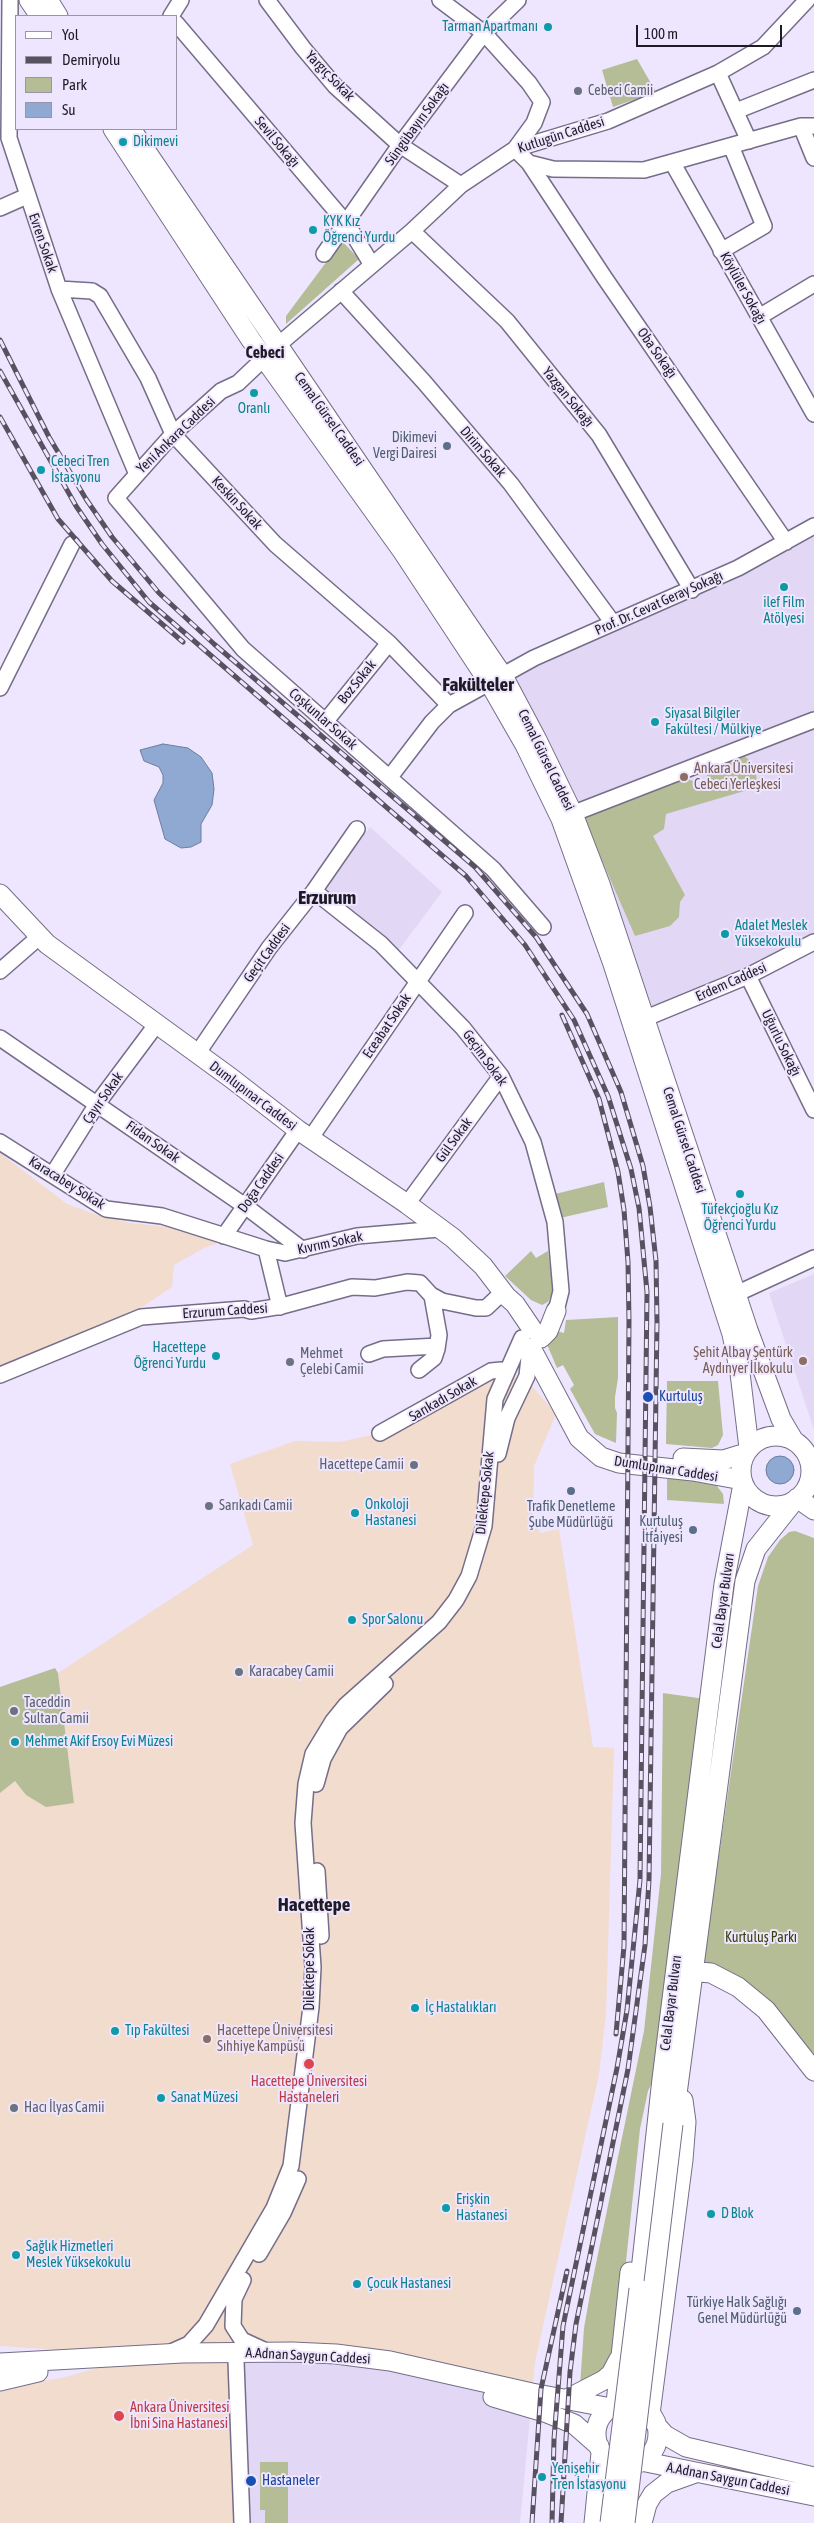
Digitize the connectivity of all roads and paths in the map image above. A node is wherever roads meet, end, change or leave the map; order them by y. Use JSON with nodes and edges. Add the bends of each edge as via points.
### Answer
{"nodes":[{"id":1,"x":10,"y":0,"type":"edge"},
{"id":2,"x":29,"y":0,"type":"edge"},
{"id":3,"x":48,"y":0,"type":"edge"},
{"id":4,"x":182,"y":0,"type":"edge"},
{"id":5,"x":267,"y":0,"type":"edge"},
{"id":6,"x":440,"y":0,"type":"edge"},
{"id":7,"x":518,"y":0,"type":"edge"},
{"id":8,"x":807,"y":0,"type":"edge"},
{"id":9,"x":39,"y":15,"type":"edge"},
{"id":10,"x":57,"y":15,"type":"edge"},
{"id":11,"x":172,"y":15,"type":"edge"},
{"id":12,"x":178,"y":25,"type":"edge"},
{"id":13,"x":484,"y":33,"type":"junction"},
{"id":14,"x":718,"y":73,"type":"junction"},
{"id":15,"x":814,"y":80,"type":"edge"},
{"id":16,"x":736,"y":111,"type":"junction"},
{"id":17,"x":807,"y":126,"type":"edge"},
{"id":18,"x":114,"y":130,"type":"edge"},
{"id":19,"x":132,"y":130,"type":"edge"},
{"id":20,"x":749,"y":141,"type":"junction"},
{"id":21,"x":400,"y":145,"type":"junction"},
{"id":22,"x":731,"y":146,"type":"junction"},
{"id":23,"x":515,"y":149,"type":"junction"},
{"id":24,"x":814,"y":158,"type":"edge"},
{"id":25,"x":672,"y":162,"type":"junction"},
{"id":26,"x":529,"y":163,"type":"junction"},
{"id":27,"x":461,"y":185,"type":"junction"},
{"id":28,"x":27,"y":196,"type":"junction"},
{"id":29,"x":0,"y":208,"type":"edge"},
{"id":30,"x":347,"y":224,"type":"junction"},
{"id":31,"x":412,"y":231,"type":"junction"},
{"id":32,"x":721,"y":250,"type":"junction"},
{"id":33,"x":324,"y":254,"type":"dead end"},
{"id":34,"x":372,"y":265,"type":"junction"},
{"id":35,"x":814,"y":284,"type":"edge"},
{"id":36,"x":59,"y":290,"type":"junction"},
{"id":37,"x":341,"y":291,"type":"junction"},
{"id":38,"x":759,"y":317,"type":"junction"},
{"id":39,"x":271,"y":352,"type":"junction"},
{"id":40,"x":814,"y":414,"type":"edge"},
{"id":41,"x":173,"y":434,"type":"junction"},
{"id":42,"x":136,"y":472,"type":"junction"},
{"id":43,"x":116,"y":498,"type":"joint"},
{"id":44,"x":814,"y":526,"type":"edge"},
{"id":45,"x":786,"y":542,"type":"junction"},
{"id":46,"x":72,"y":544,"type":"dead end"},
{"id":47,"x":692,"y":590,"type":"junction"},
{"id":48,"x":613,"y":623,"type":"junction"},
{"id":49,"x":389,"y":644,"type":"junction"},
{"id":50,"x":497,"y":680,"type":"junction"},
{"id":51,"x":0,"y":688,"type":"edge"},
{"id":52,"x":449,"y":705,"type":"junction"},
{"id":53,"x":814,"y":720,"type":"edge"},
{"id":54,"x":325,"y":722,"type":"junction"},
{"id":55,"x":390,"y":777,"type":"junction"},
{"id":56,"x":567,"y":816,"type":"junction"},
{"id":57,"x":357,"y":829,"type":"dead end"},
{"id":58,"x":314,"y":891,"type":"junction"},
{"id":59,"x":0,"y":894,"type":"edge"},
{"id":60,"x":465,"y":914,"type":"dead end"},
{"id":61,"x":543,"y":927,"type":"dead end"},
{"id":62,"x":39,"y":937,"type":"junction"},
{"id":63,"x":814,"y":942,"type":"edge"},
{"id":64,"x":0,"y":971,"type":"edge"},
{"id":65,"x":748,"y":976,"type":"junction"},
{"id":66,"x":417,"y":982,"type":"junction"},
{"id":67,"x":646,"y":1018,"type":"junction"},
{"id":68,"x":156,"y":1025,"type":"junction"},
{"id":69,"x":0,"y":1038,"type":"edge"},
{"id":70,"x":197,"y":1054,"type":"junction"},
{"id":71,"x":500,"y":1076,"type":"junction"},
{"id":72,"x":97,"y":1104,"type":"junction"},
{"id":73,"x":814,"y":1110,"type":"edge"},
{"id":74,"x":304,"y":1134,"type":"junction"},
{"id":75,"x":0,"y":1142,"type":"edge"},
{"id":76,"x":53,"y":1174,"type":"junction"},
{"id":77,"x":407,"y":1204,"type":"junction"},
{"id":78,"x":244,"y":1206,"type":"junction"},
{"id":79,"x":439,"y":1229,"type":"junction"},
{"id":80,"x":224,"y":1236,"type":"junction"},
{"id":81,"x":266,"y":1249,"type":"junction"},
{"id":82,"x":303,"y":1250,"type":"junction"},
{"id":83,"x":814,"y":1258,"type":"edge"},
{"id":84,"x":504,"y":1294,"type":"junction"},
{"id":85,"x":736,"y":1294,"type":"junction"},
{"id":86,"x":432,"y":1296,"type":"junction"},
{"id":87,"x":280,"y":1306,"type":"junction"},
{"id":88,"x":556,"y":1311,"type":"joint"},
{"id":89,"x":532,"y":1339,"type":"junction"},
{"id":90,"x":437,"y":1346,"type":"junction"},
{"id":91,"x":369,"y":1354,"type":"dead end"},
{"id":92,"x":419,"y":1370,"type":"dead end"},
{"id":93,"x":0,"y":1374,"type":"edge"},
{"id":94,"x":506,"y":1374,"type":"junction"},
{"id":95,"x":527,"y":1376,"type":"junction"},
{"id":96,"x":546,"y":1378,"type":"junction"},
{"id":97,"x":380,"y":1433,"type":"dead end"},
{"id":98,"x":794,"y":1441,"type":"junction"},
{"id":99,"x":748,"y":1450,"type":"junction"},
{"id":100,"x":812,"y":1470,"type":"edge"},
{"id":101,"x":743,"y":1482,"type":"junction"},
{"id":102,"x":796,"y":1500,"type":"junction"},
{"id":103,"x":814,"y":1510,"type":"edge"},
{"id":104,"x":700,"y":1972,"type":"dead end"},
{"id":105,"x":814,"y":2072,"type":"edge"},
{"id":106,"x":671,"y":2080,"type":"junction"},
{"id":107,"x":665,"y":2123,"type":"junction"},
{"id":108,"x":270,"y":2352,"type":"junction"},
{"id":109,"x":0,"y":2353,"type":"edge"},
{"id":110,"x":165,"y":2354,"type":"junction"},
{"id":111,"x":621,"y":2354,"type":"junction"},
{"id":112,"x":236,"y":2361,"type":"junction"},
{"id":113,"x":0,"y":2363,"type":"edge"},
{"id":114,"x":38,"y":2366,"type":"junction"},
{"id":115,"x":0,"y":2372,"type":"edge"},
{"id":116,"x":0,"y":2381,"type":"edge"},
{"id":117,"x":567,"y":2399,"type":"junction"},
{"id":118,"x":614,"y":2406,"type":"junction"},
{"id":119,"x":653,"y":2419,"type":"junction"},
{"id":120,"x":600,"y":2449,"type":"junction"},
{"id":121,"x":641,"y":2461,"type":"junction"},
{"id":122,"x":696,"y":2472,"type":"junction"},
{"id":123,"x":814,"y":2477,"type":"edge"},
{"id":124,"x":810,"y":2496,"type":"edge"},
{"id":125,"x":647,"y":2504,"type":"junction"},
{"id":126,"x":242,"y":2523,"type":"edge"},
{"id":127,"x":594,"y":2523,"type":"edge"},
{"id":128,"x":610,"y":2523,"type":"edge"},
{"id":129,"x":626,"y":2523,"type":"edge"},
{"id":130,"x":642,"y":2523,"type":"edge"},
{"id":131,"x":653,"y":2523,"type":"edge"}],
"edges":[{"from":1,"to":28,"type":"street","name":"Evren Sokak","via":[[9,138]]},
{"from":2,"to":9,"type":"main road"},
{"from":3,"to":10,"type":"main road"},
{"from":4,"to":11,"type":"street"},
{"from":5,"to":21,"type":"street","name":"Yargıç Sokak","via":[[335,86]]},
{"from":6,"to":13,"type":"street"},
{"from":7,"to":13,"type":"street","name":"Süngübayırı Sokağı"},
{"from":8,"to":14,"type":"street","name":"Kutlugün Caddesi","via":[[762,47]]},
{"from":12,"to":30,"type":"street","name":"Sevil Sokağı"},
{"from":13,"to":21,"type":"street","name":"Süngübayırı Sokağı"},
{"from":13,"to":23,"type":"street","via":[[542,102],[534,123]]},
{"from":14,"to":16,"type":"street"},
{"from":14,"to":23,"type":"street","name":"Kutlugün Caddesi","via":[[608,121]]},
{"from":15,"to":16,"type":"street"},
{"from":16,"to":20,"type":"street"},
{"from":17,"to":20,"type":"street"},
{"from":17,"to":24,"type":"street"},
{"from":18,"to":39,"type":"main road","name":"Cemal Gürsel Caddesi"},
{"from":19,"to":39,"type":"main road","name":"Cemal Gürsel Caddesi"},
{"from":20,"to":22,"type":"street"},
{"from":21,"to":27,"type":"street","name":"Yargıç Sokak"},
{"from":21,"to":30,"type":"street","name":"Süngübayırı Sokağı"},
{"from":22,"to":25,"type":"street"},
{"from":22,"to":32,"type":"street","via":[[764,226]]},
{"from":23,"to":26,"type":"street","name":"Oba Sokağı"},
{"from":23,"to":27,"type":"street","name":"Kutlugün Caddesi"},
{"from":25,"to":26,"type":"street","via":[[644,170],[553,168]]},
{"from":25,"to":32,"type":"street","name":"Köylüler Sokağı"},
{"from":26,"to":45,"type":"street","name":"Oba Sokağı"},
{"from":27,"to":31,"type":"street","name":"Kutlugün Caddesi"},
{"from":28,"to":29,"type":"street"},
{"from":28,"to":36,"type":"street","name":"Evren Sokak"},
{"from":30,"to":33,"type":"street","name":"Süngübayırı Sokağı"},
{"from":30,"to":34,"type":"street","name":"Sevil Sokağı"},
{"from":31,"to":34,"type":"street","name":"Kutlugün Caddesi"},
{"from":31,"to":47,"type":"street","name":"Yazgan Sokağı","via":[[507,321],[598,435]]},
{"from":32,"to":38,"type":"street","name":"Köylüler Sokağı"},
{"from":34,"to":37,"type":"street","name":"Kutlugün Caddesi"},
{"from":35,"to":38,"type":"street"},
{"from":36,"to":41,"type":"street","name":"Keskin Sokak","via":[[92,291],[107,304],[148,378]]},
{"from":36,"to":42,"type":"street","name":"Evren Sokak"},
{"from":37,"to":39,"type":"street","name":"Kutlugün Caddesi"},
{"from":37,"to":48,"type":"street","name":"Dirim Sokak","via":[[511,484]]},
{"from":38,"to":40,"type":"street","name":"Köylüler Sokağı"},
{"from":39,"to":41,"type":"street","name":"Yeni Ankara Caddesi","via":[[238,383],[221,391]]},
{"from":39,"to":50,"type":"main road","name":"Cemal Gürsel Caddesi","via":[[415,543]]},
{"from":41,"to":42,"type":"street","name":"Yeni Ankara Caddesi"},
{"from":41,"to":49,"type":"street","name":"Keskin Sokak","via":[[275,544]]},
{"from":42,"to":43,"type":"street","name":"Yeni Ankara Caddesi"},
{"from":43,"to":54,"type":"street","name":"Coşkunlar Sokak","via":[[243,649]]},
{"from":44,"to":45,"type":"street","name":"Prof. Dr. Cevat Geray Sokağı"},
{"from":45,"to":47,"type":"street","name":"Prof. Dr. Cevat Geray Sokağı"},
{"from":46,"to":51,"type":"street"},
{"from":47,"to":48,"type":"street","name":"Prof. Dr. Cevat Geray Sokağı"},
{"from":48,"to":50,"type":"street","name":"Prof. Dr. Cevat Geray Sokağı","via":[[534,658]]},
{"from":49,"to":52,"type":"street","name":"Keskin Sokak"},
{"from":49,"to":54,"type":"street","name":"Boz Sokak"},
{"from":50,"to":52,"type":"street"},
{"from":50,"to":56,"type":"main road","name":"Cemal Gürsel Caddesi"},
{"from":52,"to":55,"type":"street"},
{"from":53,"to":56,"type":"street"},
{"from":54,"to":55,"type":"street","name":"Coşkunlar Sokak"},
{"from":55,"to":61,"type":"street","name":"Coşkunlar Sokak","via":[[493,869]]},
{"from":56,"to":67,"type":"main road","name":"Cemal Gürsel Caddesi","via":[[600,884]]},
{"from":56,"to":99,"type":"main road","name":"Cemal Gürsel Caddesi","via":[[732,1334],[740,1373]]},
{"from":57,"to":58,"type":"street","name":"Geçit Caddesi"},
{"from":58,"to":66,"type":"street","name":"Geçim Sokak","via":[[381,944]]},
{"from":58,"to":70,"type":"street","name":"Geçit Caddesi","via":[[269,948]]},
{"from":59,"to":62,"type":"main road","name":"Dumlupınar Caddesi"},
{"from":60,"to":66,"type":"street","name":"Eceabat Sokak"},
{"from":62,"to":64,"type":"street"},
{"from":62,"to":68,"type":"main road","name":"Dumlupınar Caddesi"},
{"from":63,"to":65,"type":"street","name":"Erdem Caddesi"},
{"from":65,"to":67,"type":"street","name":"Erdem Caddesi"},
{"from":65,"to":73,"type":"street","name":"Uğurlu Sokağı"},
{"from":66,"to":71,"type":"street","name":"Geçim Sokak","via":[[463,1028]]},
{"from":66,"to":74,"type":"street","name":"Eceabat Sokak"},
{"from":67,"to":85,"type":"main road","name":"Cemal Gürsel Caddesi"},
{"from":68,"to":70,"type":"main road","name":"Dumlupınar Caddesi"},
{"from":68,"to":72,"type":"street","name":"Çayır Sokak"},
{"from":69,"to":72,"type":"street","name":"Fidan Sokak"},
{"from":70,"to":74,"type":"main road","name":"Dumlupınar Caddesi"},
{"from":71,"to":77,"type":"street","name":"Gül Sokak"},
{"from":71,"to":88,"type":"street","name":"Geçim Sokak","via":[[533,1142],[555,1222],[561,1291]]},
{"from":72,"to":76,"type":"street","name":"Çayır Sokak"},
{"from":72,"to":78,"type":"street","name":"Fidan Sokak"},
{"from":74,"to":77,"type":"main road","name":"Dumlupınar Caddesi"},
{"from":74,"to":78,"type":"street","name":"Doğa Caddesi"},
{"from":75,"to":76,"type":"street","name":"Karacabey Sokak"},
{"from":76,"to":80,"type":"street","name":"Karacabey Sokak","via":[[106,1209],[162,1216]]},
{"from":77,"to":79,"type":"main road","name":"Dumlupınar Caddesi"},
{"from":78,"to":80,"type":"street","name":"Doğa Caddesi"},
{"from":78,"to":82,"type":"street","name":"Fidan Sokak"},
{"from":79,"to":82,"type":"street","name":"Kıvrım Sokak","via":[[357,1236]]},
{"from":79,"to":84,"type":"main road","name":"Dumlupınar Caddesi","via":[[472,1255]]},
{"from":80,"to":81,"type":"street","name":"Kıvrım Sokak"},
{"from":81,"to":82,"type":"street","name":"Kıvrım Sokak"},
{"from":81,"to":87,"type":"street"},
{"from":83,"to":85,"type":"street"},
{"from":84,"to":86,"type":"street","name":"Erzurum Caddesi","via":[[486,1308],[452,1304]]},
{"from":84,"to":89,"type":"main road","name":"Dumlupınar Caddesi"},
{"from":85,"to":98,"type":"main road","name":"Cemal Gürsel Caddesi","via":[[773,1401]]},
{"from":86,"to":87,"type":"street","name":"Erzurum Caddesi","via":[[420,1283],[407,1282],[375,1288],[352,1287]]},
{"from":86,"to":90,"type":"street","via":[[439,1335]]},
{"from":87,"to":93,"type":"street","name":"Erzurum Caddesi","via":[[251,1311],[244,1308],[141,1317]]},
{"from":88,"to":89,"type":"main road"},
{"from":89,"to":94,"type":"street","name":"Dilektepe Sokak"},
{"from":89,"to":95,"type":"street","name":"Dilektepe Sokak"},
{"from":89,"to":96,"type":"main road","name":"Dumlupınar Caddesi"},
{"from":89,"to":99,"type":"main road","via":[[589,1431],[600,1443],[621,1450],[704,1460],[723,1460]]},
{"from":90,"to":91,"type":"street","via":[[383,1349]]},
{"from":90,"to":92,"type":"street","via":[[434,1358]]},
{"from":94,"to":97,"type":"street","name":"Sarıkadı Sokak","via":[[501,1370],[491,1372]]},
{"from":94,"to":110,"type":"street","name":"Dilektepe Sokak","via":[[495,1399],[484,1526],[470,1576],[439,1622],[346,1705],[317,1747],[309,1767],[303,1823],[313,1967],[311,2007],[297,2132],[288,2176],[274,2208],[206,2325],[189,2344]]},
{"from":95,"to":96,"type":"main road","via":[[536,1373]]},
{"from":95,"to":108,"type":"street","name":"Dilektepe Sokak","via":[[502,1431],[490,1534],[470,1593],[446,1627],[340,1728],[319,1770],[313,1823],[321,1912],[322,1983],[303,2157],[283,2214],[236,2292],[231,2318],[236,2335],[250,2345]]},
{"from":96,"to":101,"type":"main road","name":"Dumlupınar Caddesi","via":[[579,1438],[601,1457],[619,1463],[693,1471]]},
{"from":98,"to":99,"type":"main road","via":[[767,1437]]},
{"from":98,"to":100,"type":"main road","via":[[805,1452]]},
{"from":99,"to":101,"type":"main road","via":[[741,1468]]},
{"from":100,"to":102,"type":"main road","via":[[807,1486]]},
{"from":101,"to":102,"type":"main road","via":[[752,1496],[764,1504],[780,1506]]},
{"from":101,"to":106,"type":"main road","name":"Celal Bayar Bulvarı","via":[[724,1584]]},
{"from":102,"to":103,"type":"main road"},
{"from":102,"to":106,"type":"main road","name":"Celal Bayar Bulvarı","via":[[756,1549],[745,1580],[708,1849]]},
{"from":104,"to":105,"type":"main road","via":[[711,1973],[738,1987],[766,2010]]},
{"from":106,"to":107,"type":"main road","name":"Celal Bayar Bulvarı"},
{"from":106,"to":111,"type":"main road","via":[[652,2098],[644,2136]]},
{"from":106,"to":119,"type":"main road","via":[[686,2122],[685,2141]]},
{"from":107,"to":128,"type":"main road","name":"Celal Bayar Bulvarı","bridge":true},
{"from":107,"to":129,"type":"main road","name":"Celal Bayar Bulvarı","bridge":true},
{"from":108,"to":110,"type":"main road","name":"A.Adnan Saygun Caddesi"},
{"from":108,"to":117,"type":"main road","name":"A.Adnan Saygun Caddesi","via":[[336,2354],[390,2361]]},
{"from":109,"to":114,"type":"main road"},
{"from":110,"to":114,"type":"main road","name":"A.Adnan Saygun Caddesi"},
{"from":111,"to":117,"type":"main road","via":[[616,2368],[604,2380]]},
{"from":111,"to":118,"type":"main road"},
{"from":112,"to":114,"type":"main road","name":"A.Adnan Saygun Caddesi"},
{"from":112,"to":120,"type":"main road","name":"A.Adnan Saygun Caddesi","via":[[336,2361],[418,2374],[574,2424]]},
{"from":112,"to":126,"type":"street"},
{"from":113,"to":114,"type":"main road","name":"A.Adnan Saygun Caddesi"},
{"from":114,"to":115,"type":"main road","name":"A.Adnan Saygun Caddesi"},
{"from":114,"to":116,"type":"main road"},
{"from":117,"to":118,"type":"main road","name":"A.Adnan Saygun Caddesi"},
{"from":118,"to":119,"type":"main road","name":"A.Adnan Saygun Caddesi","via":[[635,2405]]},
{"from":118,"to":120,"type":"main road","via":[[598,2424],[596,2432]]},
{"from":119,"to":121,"type":"main road","name":"A.Adnan Saygun Caddesi","via":[[655,2446]]},
{"from":119,"to":123,"type":"main road","name":"A.Adnan Saygun Caddesi","via":[[666,2435],[686,2447]]},
{"from":120,"to":121,"type":"main road","name":"A.Adnan Saygun Caddesi","via":[[620,2464]]},
{"from":120,"to":127,"type":"main road"},
{"from":121,"to":122,"type":"main road","name":"A.Adnan Saygun Caddesi"},
{"from":122,"to":124,"type":"main road","name":"A.Adnan Saygun Caddesi"},
{"from":122,"to":125,"type":"main road","via":[[667,2483],[653,2494]]},
{"from":125,"to":130,"type":"main road"},
{"from":125,"to":131,"type":"street"}]}
